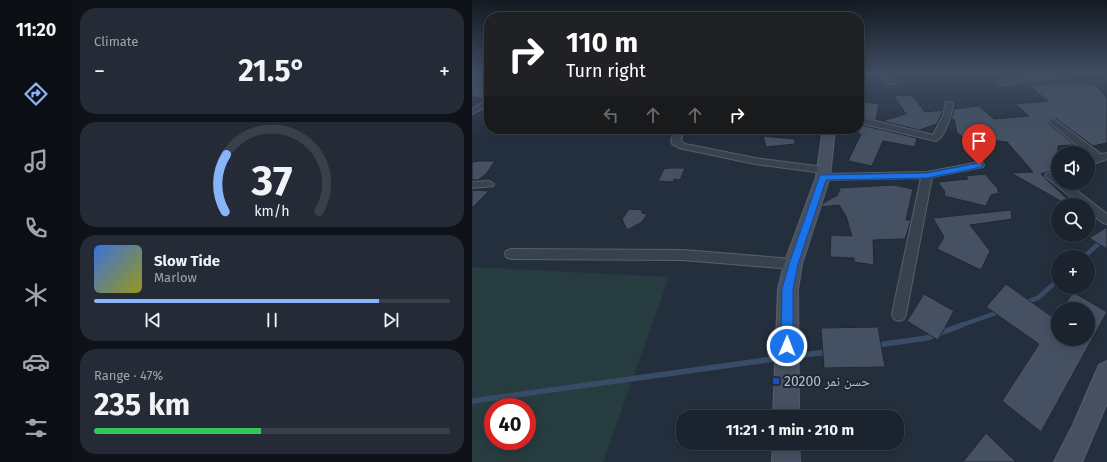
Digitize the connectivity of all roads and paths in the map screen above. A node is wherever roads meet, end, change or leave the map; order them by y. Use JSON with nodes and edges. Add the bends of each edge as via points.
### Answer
{"nodes":[{"id":1,"x":949,"y":104,"type":"dead end"},
{"id":2,"x":484,"y":105,"type":"edge"},
{"id":3,"x":472,"y":112,"type":"edge"},
{"id":4,"x":864,"y":121,"type":"edge"},
{"id":5,"x":1054,"y":122,"type":"dead end"},
{"id":6,"x":678,"y":134,"type":"edge"},
{"id":7,"x":829,"y":134,"type":"edge"},
{"id":8,"x":1103,"y":157,"type":"edge"},
{"id":9,"x":979,"y":165,"type":"dead end"},
{"id":10,"x":823,"y":174,"type":"junction"},
{"id":11,"x":927,"y":175,"type":"junction"},
{"id":12,"x":489,"y":184,"type":"dead end"},
{"id":13,"x":472,"y":185,"type":"edge"},
{"id":14,"x":1069,"y":190,"type":"edge"},
{"id":15,"x":1079,"y":198,"type":"edge"},
{"id":16,"x":1095,"y":211,"type":"edge"},
{"id":17,"x":1107,"y":220,"type":"edge"},
{"id":18,"x":512,"y":254,"type":"dead end"},
{"id":19,"x":794,"y":264,"type":"junction"},
{"id":20,"x":899,"y":314,"type":"dead end"},
{"id":21,"x":1107,"y":373,"type":"edge"},
{"id":22,"x":786,"y":410,"type":"edge"},
{"id":23,"x":786,"y":450,"type":"edge"},
{"id":24,"x":786,"y":462,"type":"edge"},
{"id":25,"x":1068,"y":462,"type":"edge"}],
"edges":[{"from":1,"to":4,"type":"street","via":[[947,116],[936,138]]},
{"from":2,"to":3,"type":"street"},
{"from":5,"to":8,"type":"street"},
{"from":6,"to":10,"type":"street","via":[[676,141],[682,146]]},
{"from":7,"to":10,"type":"street"},
{"from":9,"to":11,"type":"street"},
{"from":10,"to":11,"type":"street"},
{"from":10,"to":19,"type":"street"},
{"from":11,"to":20,"type":"street"},
{"from":12,"to":13,"type":"street"},
{"from":14,"to":15,"type":"street"},
{"from":16,"to":17,"type":"street"},
{"from":18,"to":19,"type":"street","via":[[683,255]]},
{"from":19,"to":22,"type":"street","via":[[788,289]]},
{"from":21,"to":25,"type":"street"},
{"from":23,"to":24,"type":"street"}]}
